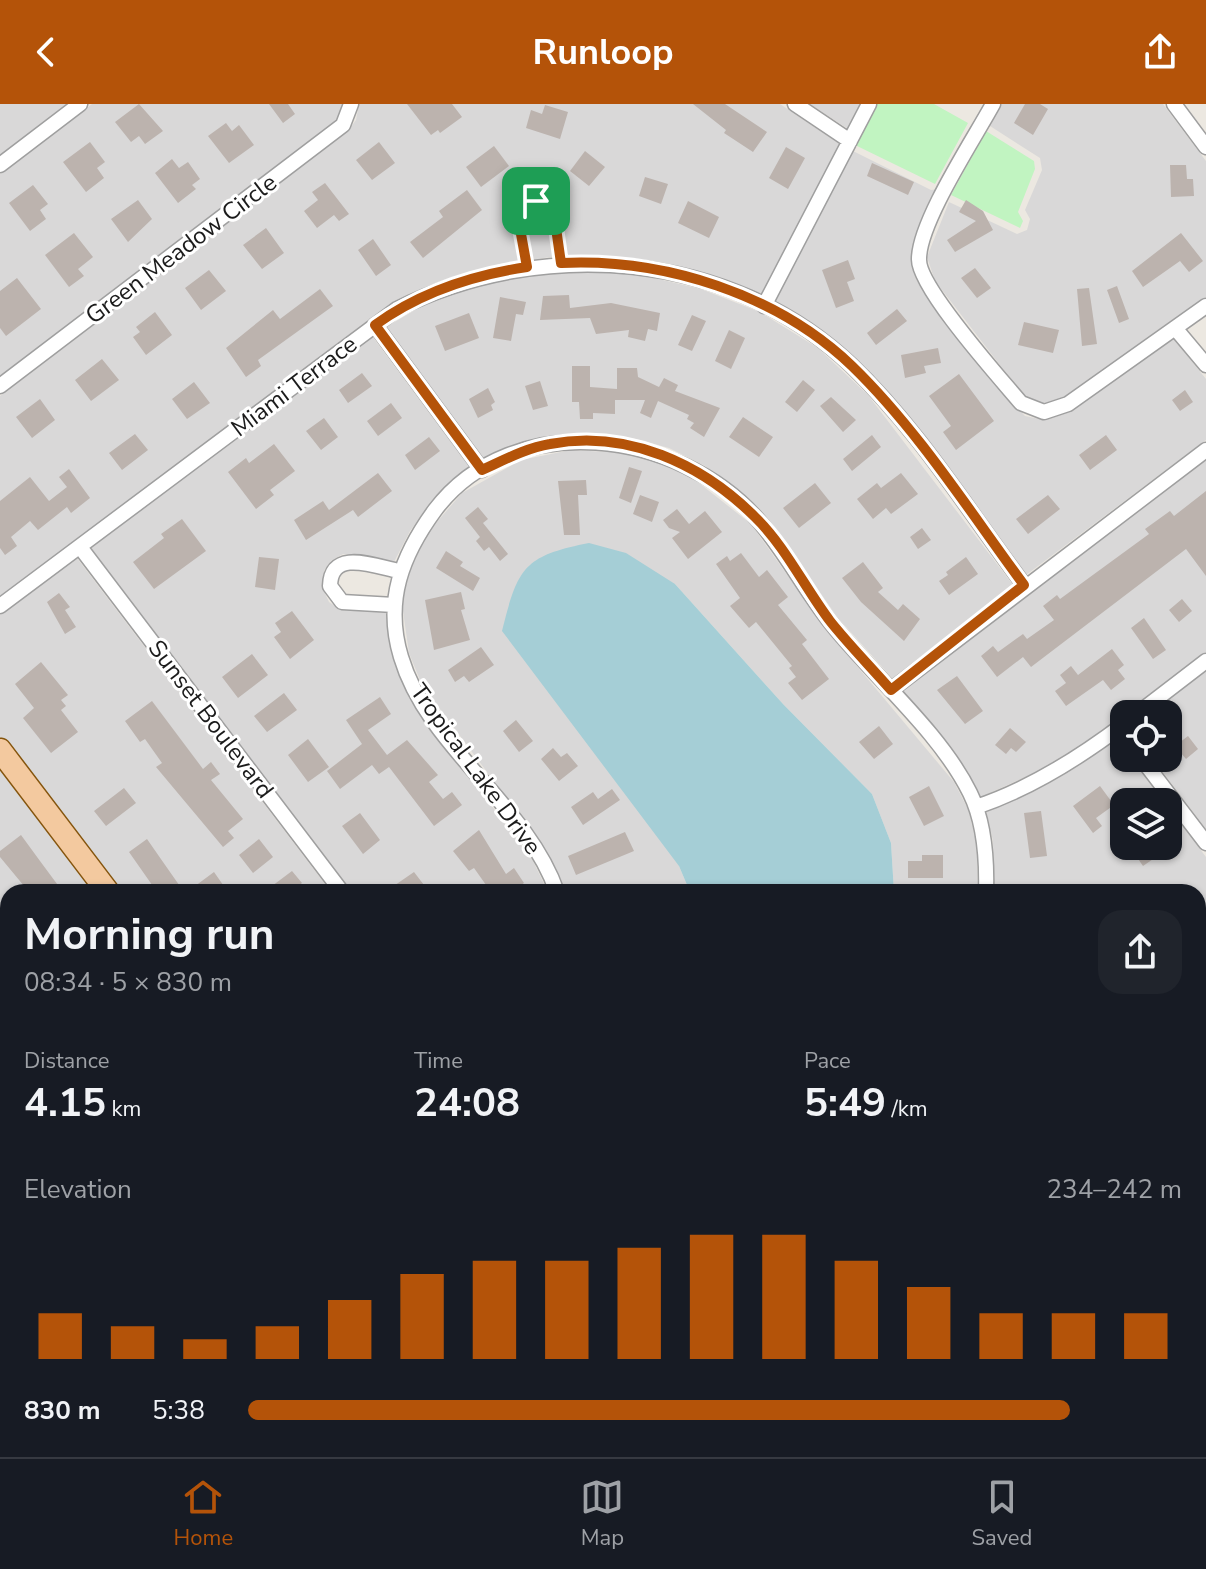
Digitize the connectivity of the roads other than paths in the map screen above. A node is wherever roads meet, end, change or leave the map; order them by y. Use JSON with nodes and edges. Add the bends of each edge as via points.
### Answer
{"nodes":[{"id":1,"x":80,"y":104,"type":"edge"},
{"id":2,"x":351,"y":104,"type":"edge"},
{"id":3,"x":795,"y":104,"type":"edge"},
{"id":4,"x":869,"y":104,"type":"edge"},
{"id":5,"x":993,"y":104,"type":"edge"},
{"id":6,"x":1174,"y":104,"type":"edge"},
{"id":7,"x":850,"y":141,"type":"junction"},
{"id":8,"x":1206,"y":147,"type":"edge"},
{"id":9,"x":0,"y":165,"type":"edge"},
{"id":10,"x":561,"y":263,"type":"junction"},
{"id":11,"x":527,"y":267,"type":"junction"},
{"id":12,"x":764,"y":306,"type":"junction"},
{"id":13,"x":1206,"y":306,"type":"edge"},
{"id":14,"x":375,"y":325,"type":"junction"},
{"id":15,"x":1175,"y":328,"type":"junction"},
{"id":16,"x":1206,"y":365,"type":"edge"},
{"id":17,"x":0,"y":386,"type":"edge"},
{"id":18,"x":1206,"y":450,"type":"edge"},
{"id":19,"x":482,"y":470,"type":"junction"},
{"id":20,"x":80,"y":547,"type":"junction"},
{"id":21,"x":399,"y":571,"type":"junction"},
{"id":22,"x":1024,"y":585,"type":"junction"},
{"id":23,"x":394,"y":605,"type":"junction"},
{"id":24,"x":0,"y":606,"type":"edge"},
{"id":25,"x":1206,"y":661,"type":"edge"},
{"id":26,"x":891,"y":690,"type":"junction"},
{"id":27,"x":1155,"y":700,"type":"edge"},
{"id":28,"x":1110,"y":736,"type":"edge"},
{"id":29,"x":0,"y":750,"type":"edge"},
{"id":30,"x":1152,"y":772,"type":"edge"},
{"id":31,"x":976,"y":807,"type":"junction"},
{"id":32,"x":1206,"y":843,"type":"edge"},
{"id":33,"x":102,"y":884,"type":"edge"},
{"id":34,"x":336,"y":884,"type":"edge"},
{"id":35,"x":553,"y":884,"type":"edge"},
{"id":36,"x":986,"y":884,"type":"edge"}],
"edges":[{"from":1,"to":9,"type":"street"},
{"from":2,"to":17,"type":"street","name":"Green Meadow Circle","via":[[343,125]]},
{"from":3,"to":7,"type":"street"},
{"from":4,"to":7,"type":"street"},
{"from":5,"to":15,"type":"street","via":[[929,223],[919,258],[928,285],[997,374],[1030,409],[1056,410]]},
{"from":6,"to":8,"type":"street"},
{"from":7,"to":12,"type":"street"},
{"from":10,"to":11,"type":"street","name":"Miami Terrace"},
{"from":10,"to":11,"type":"lane","via":[[554,214],[547,204],[536,201],[523,208],[519,223]]},
{"from":10,"to":12,"type":"street","name":"Miami Terrace","via":[[664,270]]},
{"from":11,"to":14,"type":"street","name":"Miami Terrace","via":[[430,293]]},
{"from":12,"to":22,"type":"street","name":"Miami Terrace","via":[[823,341],[874,390]]},
{"from":13,"to":15,"type":"street"},
{"from":14,"to":19,"type":"street"},
{"from":14,"to":20,"type":"street","name":"Miami Terrace"},
{"from":15,"to":16,"type":"street"},
{"from":18,"to":22,"type":"street"},
{"from":19,"to":21,"type":"street","name":"Tropical Lake Drive","via":[[440,504]]},
{"from":19,"to":26,"type":"street","name":"Tropical Lake Drive","via":[[519,453],[572,442],[631,445],[699,472],[757,519],[831,623]]},
{"from":20,"to":24,"type":"street","name":"Miami Terrace"},
{"from":20,"to":34,"type":"street","name":"Sunset Boulevard"},
{"from":21,"to":23,"type":"street","name":"Tropical Lake Drive"},
{"from":21,"to":23,"type":"street","via":[[346,561],[330,574],[334,596],[342,602]]},
{"from":22,"to":26,"type":"street"},
{"from":23,"to":35,"type":"street","name":"Tropical Lake Drive","via":[[401,656],[415,689],[540,856]]},
{"from":25,"to":27,"type":"street"},
{"from":26,"to":31,"type":"street","name":"Tropical Lake Drive","via":[[961,777]]},
{"from":28,"to":31,"type":"street","via":[[1045,777]]},
{"from":29,"to":33,"type":"main road"},
{"from":30,"to":32,"type":"street"},
{"from":31,"to":36,"type":"street","name":"Tropical Lake Drive","via":[[985,842]]}]}
